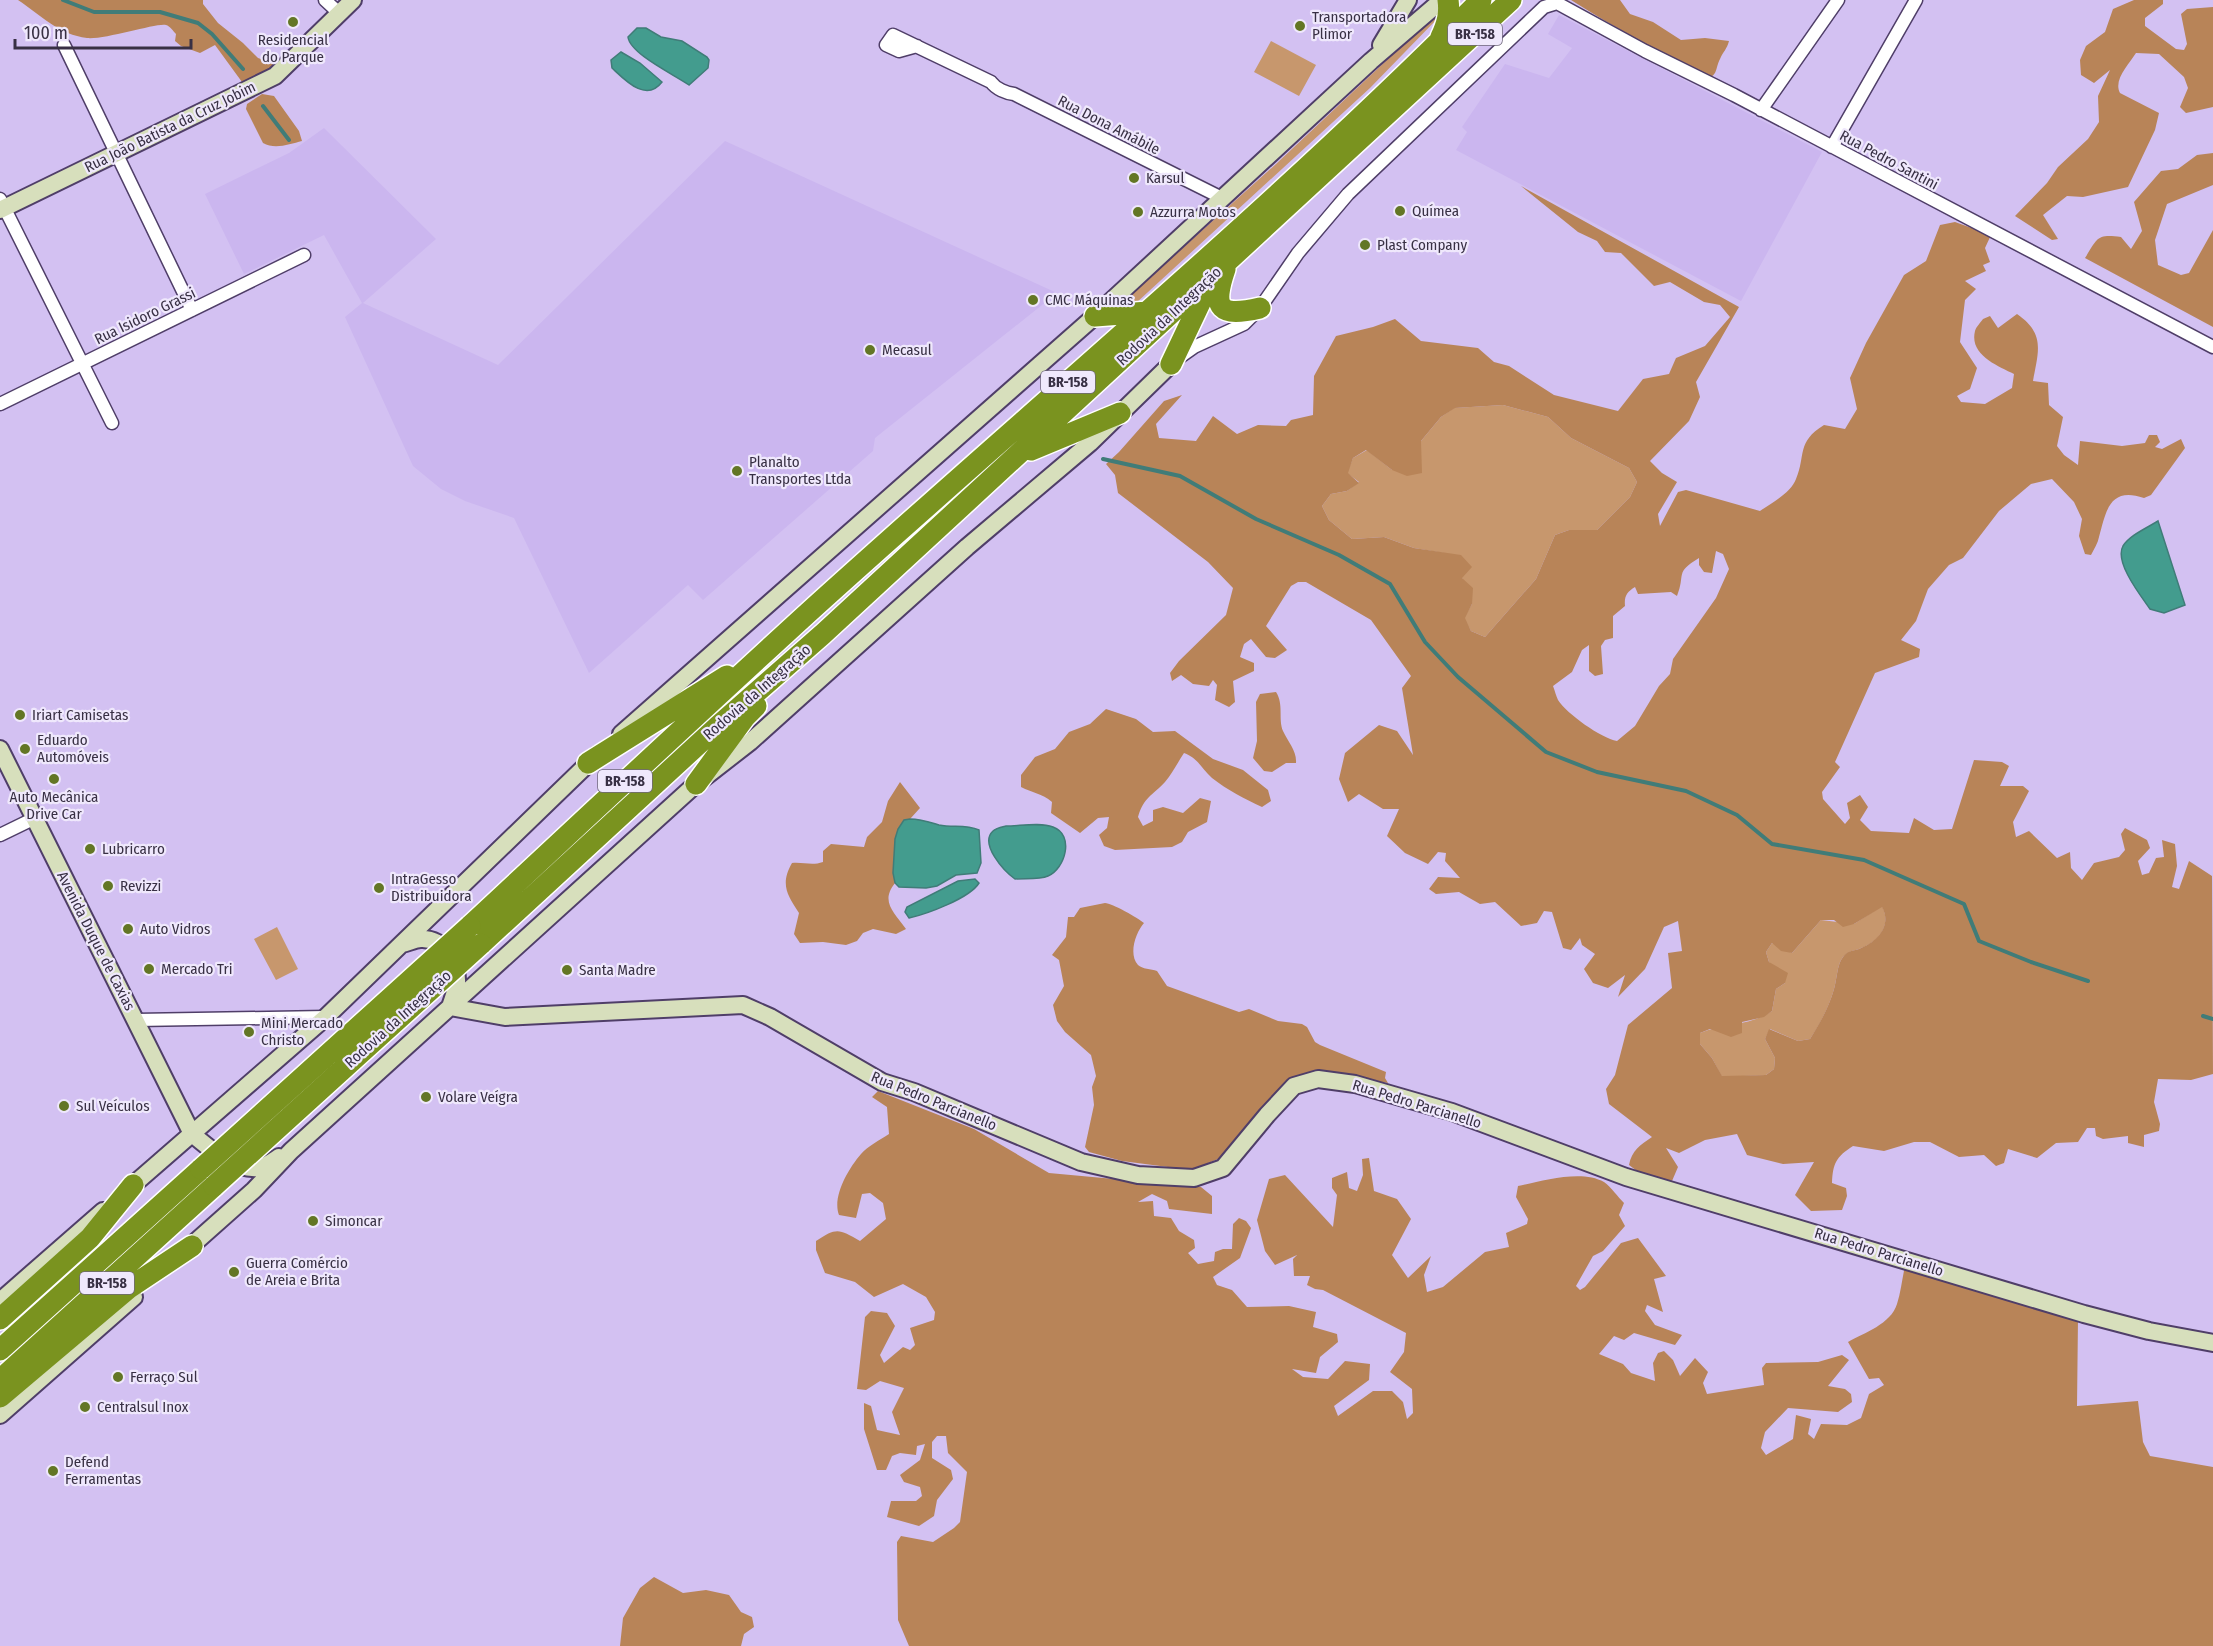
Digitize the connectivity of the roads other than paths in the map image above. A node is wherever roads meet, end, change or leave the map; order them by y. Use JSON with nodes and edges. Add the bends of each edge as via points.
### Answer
{"nodes":[{"id":1,"x":325,"y":0,"type":"edge"},
{"id":2,"x":353,"y":0,"type":"edge"},
{"id":3,"x":1408,"y":0,"type":"edge"},
{"id":4,"x":1442,"y":0,"type":"edge"},
{"id":5,"x":1448,"y":0,"type":"edge"},
{"id":6,"x":1481,"y":0,"type":"edge"},
{"id":7,"x":1511,"y":0,"type":"edge"},
{"id":8,"x":1838,"y":0,"type":"edge"},
{"id":9,"x":1916,"y":0,"type":"edge"},
{"id":10,"x":1550,"y":2,"type":"edge"},
{"id":11,"x":339,"y":14,"type":"junction"},
{"id":12,"x":1438,"y":43,"type":"junction"},
{"id":13,"x":64,"y":45,"type":"dead end"},
{"id":14,"x":917,"y":46,"type":"dead end"},
{"id":15,"x":1371,"y":61,"type":"junction"},
{"id":16,"x":1761,"y":110,"type":"junction"},
{"id":17,"x":1832,"y":147,"type":"junction"},
{"id":18,"x":117,"y":154,"type":"junction"},
{"id":19,"x":1222,"y":198,"type":"junction"},
{"id":20,"x":2,"y":206,"type":"edge"},
{"id":21,"x":304,"y":255,"type":"dead end"},
{"id":22,"x":1220,"y":269,"type":"junction"},
{"id":23,"x":1260,"y":308,"type":"junction"},
{"id":24,"x":192,"y":310,"type":"junction"},
{"id":25,"x":1148,"y":312,"type":"junction"},
{"id":26,"x":1095,"y":316,"type":"junction"},
{"id":27,"x":2213,"y":347,"type":"edge"},
{"id":28,"x":83,"y":364,"type":"junction"},
{"id":29,"x":1171,"y":364,"type":"junction"},
{"id":30,"x":0,"y":404,"type":"edge"},
{"id":31,"x":1120,"y":413,"type":"junction"},
{"id":32,"x":112,"y":423,"type":"dead end"},
{"id":33,"x":1016,"y":456,"type":"junction"},
{"id":34,"x":823,"y":634,"type":"junction"},
{"id":35,"x":782,"y":638,"type":"junction"},
{"id":36,"x":0,"y":749,"type":"edge"},
{"id":37,"x":588,"y":763,"type":"junction"},
{"id":38,"x":696,"y":784,"type":"junction"},
{"id":39,"x":35,"y":818,"type":"junction"},
{"id":40,"x":0,"y":835,"type":"edge"},
{"id":41,"x":401,"y":944,"type":"junction"},
{"id":42,"x":450,"y":1007,"type":"junction"},
{"id":43,"x":326,"y":1017,"type":"junction"},
{"id":44,"x":136,"y":1020,"type":"junction"},
{"id":45,"x":192,"y":1134,"type":"junction"},
{"id":46,"x":291,"y":1151,"type":"junction"},
{"id":47,"x":134,"y":1185,"type":"junction"},
{"id":48,"x":192,"y":1246,"type":"junction"},
{"id":49,"x":0,"y":1300,"type":"edge"},
{"id":50,"x":0,"y":1319,"type":"edge"},
{"id":51,"x":2213,"y":1343,"type":"edge"},
{"id":52,"x":0,"y":1350,"type":"edge"},
{"id":53,"x":0,"y":1380,"type":"edge"},
{"id":54,"x":0,"y":1397,"type":"edge"},
{"id":55,"x":0,"y":1415,"type":"edge"}],
"edges":[{"from":1,"to":11,"type":"street"},
{"from":2,"to":11,"type":"main road","name":"Rua João Batista da Cruz Jobim"},
{"from":3,"to":15,"type":"main road","number":"BR-158"},
{"from":4,"to":15,"type":"main road","number":"BR-158"},
{"from":5,"to":12,"type":"highway","via":[[1448,21]]},
{"from":6,"to":12,"type":"highway","name":"Rodovia da Integração","number":"BR-158"},
{"from":7,"to":22,"type":"highway","name":"Rodovia da Integração","number":"BR-158"},
{"from":8,"to":16,"type":"street"},
{"from":9,"to":17,"type":"street"},
{"from":10,"to":16,"type":"street","name":"Rua Pedro Santini"},
{"from":10,"to":23,"type":"street","number":"BR-158","via":[[1348,194],[1298,253]]},
{"from":11,"to":18,"type":"main road","name":"Rua João Batista da Cruz Jobim","via":[[275,76]]},
{"from":12,"to":25,"type":"highway","name":"Rodovia da Integração","number":"BR-158"},
{"from":13,"to":18,"type":"street"},
{"from":14,"to":19,"type":"street","name":"Rua Dona Amábile","via":[[998,82],[1014,94]]},
{"from":15,"to":19,"type":"main road","number":"BR-158"},
{"from":16,"to":17,"type":"street","name":"Rua Pedro Santini"},
{"from":17,"to":27,"type":"street","name":"Rua Pedro Santini"},
{"from":18,"to":20,"type":"main road","name":"Rua João Batista da Cruz Jobim"},
{"from":18,"to":24,"type":"street"},
{"from":19,"to":26,"type":"main road","number":"BR-158"},
{"from":20,"to":28,"type":"street"},
{"from":21,"to":24,"type":"street","name":"Rua Isidoro Grassi"},
{"from":22,"to":23,"type":"highway","via":[[1219,303],[1229,312]]},
{"from":22,"to":29,"type":"highway","number":"BR-158"},
{"from":22,"to":33,"type":"highway","name":"Rodovia da Integração","number":"BR-158"},
{"from":23,"to":29,"type":"street","number":"BR-158","via":[[1244,324],[1194,347]]},
{"from":24,"to":28,"type":"street","name":"Rua Isidoro Grassi"},
{"from":25,"to":26,"type":"highway"},
{"from":25,"to":35,"type":"highway","name":"Rodovia da Integração","number":"BR-158"},
{"from":26,"to":37,"type":"main road","number":"BR-158"},
{"from":28,"to":30,"type":"street","name":"Rua Isidoro Grassi"},
{"from":28,"to":32,"type":"street"},
{"from":29,"to":31,"type":"main road","number":"BR-158"},
{"from":31,"to":33,"type":"highway","number":"BR-158"},
{"from":31,"to":38,"type":"main road","number":"BR-158","via":[[750,742]]},
{"from":33,"to":34,"type":"highway","name":"Rodovia da Integração","number":"BR-158"},
{"from":34,"to":38,"type":"highway","number":"BR-158","via":[[745,717]]},
{"from":34,"to":53,"type":"highway","name":"Rodovia da Integração","number":"BR-158","bridge":true},
{"from":35,"to":37,"type":"highway","number":"BR-158"},
{"from":35,"to":52,"type":"highway","name":"Rodovia da Integração","number":"BR-158","bridge":true},
{"from":36,"to":39,"type":"main road","name":"Avenida Duque de Caxias"},
{"from":37,"to":41,"type":"main road","number":"BR-158"},
{"from":38,"to":42,"type":"main road","number":"BR-158"},
{"from":39,"to":40,"type":"street"},
{"from":39,"to":44,"type":"main road","name":"Avenida Duque de Caxias"},
{"from":41,"to":42,"type":"main road","via":[[422,939],[446,951],[455,964],[457,984]]},
{"from":41,"to":43,"type":"main road","number":"BR-158"},
{"from":42,"to":46,"type":"main road","number":"BR-158"},
{"from":42,"to":51,"type":"main road","name":"Rua Pedro Parcianello","via":[[506,1017],[743,1005],[882,1082],[1081,1162],[1138,1175],[1194,1178],[1223,1168],[1294,1086],[1318,1079],[1355,1084],[1452,1112],[1626,1177],[2073,1311]]},
{"from":43,"to":44,"type":"street"},
{"from":43,"to":45,"type":"main road","number":"BR-158"},
{"from":44,"to":45,"type":"main road","name":"Avenida Duque de Caxias"},
{"from":45,"to":46,"type":"main road","via":[[227,1161],[245,1166],[260,1168]]},
{"from":45,"to":47,"type":"main road","number":"BR-158"},
{"from":46,"to":48,"type":"main road","number":"BR-158"},
{"from":47,"to":49,"type":"main road","number":"BR-158"},
{"from":47,"to":50,"type":"highway","number":"BR-158","via":[[90,1238]]},
{"from":48,"to":54,"type":"highway","number":"BR-158","via":[[129,1288]]},
{"from":48,"to":55,"type":"main road","number":"BR-158"}]}
